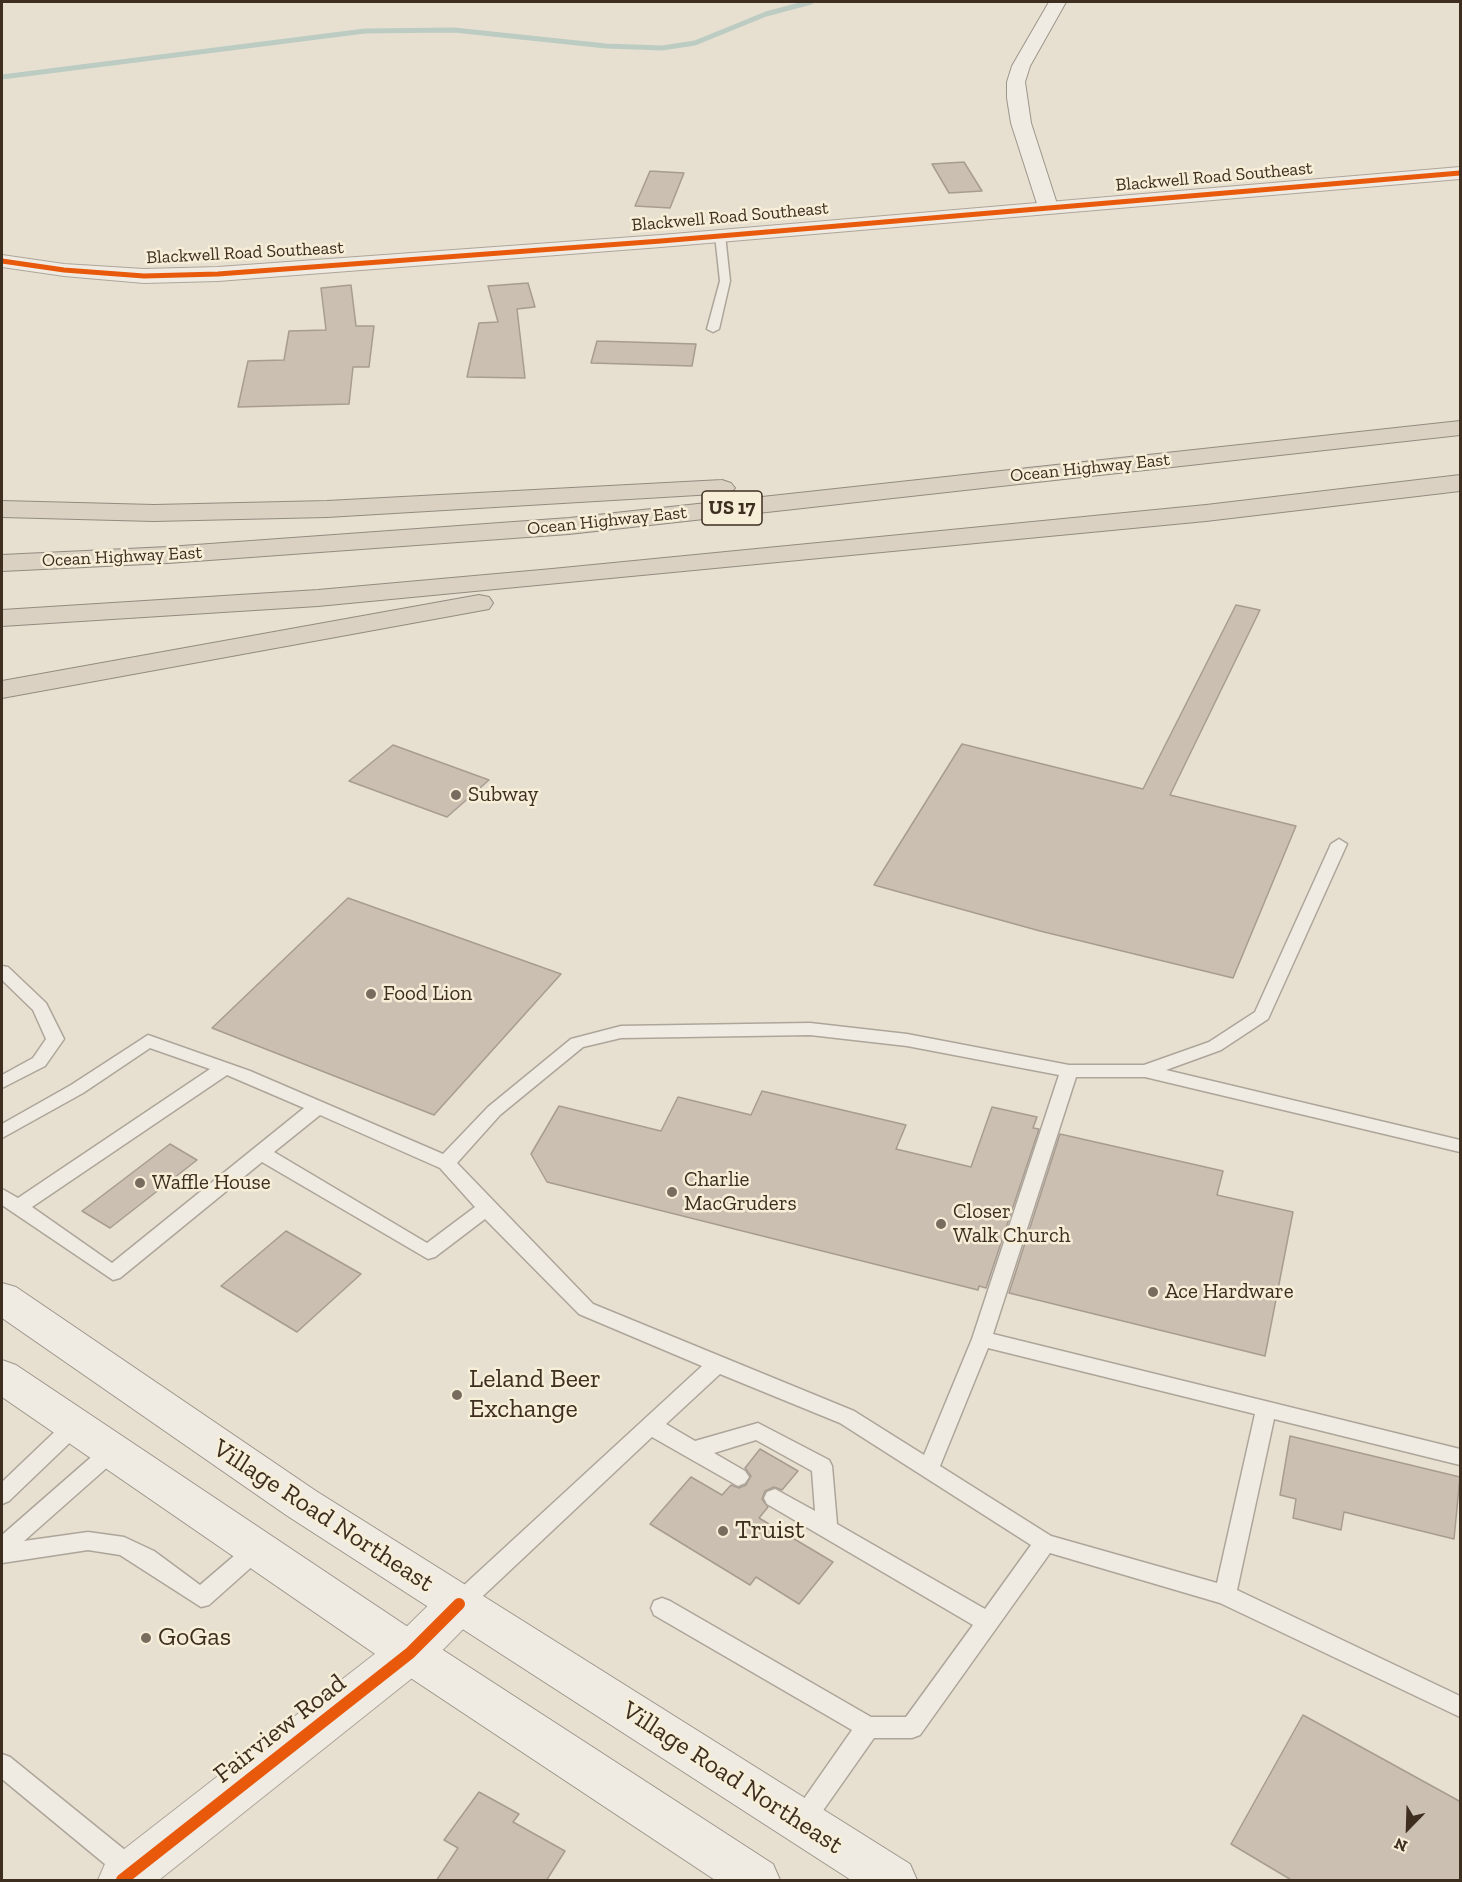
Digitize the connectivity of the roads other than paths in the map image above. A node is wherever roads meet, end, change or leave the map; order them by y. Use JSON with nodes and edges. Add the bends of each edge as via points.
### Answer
{"nodes":[{"id":1,"x":1057,"y":2,"type":"edge"},
{"id":2,"x":1461,"y":173,"type":"edge"},
{"id":3,"x":1048,"y":207,"type":"junction"},
{"id":4,"x":720,"y":235,"type":"junction"},
{"id":5,"x":2,"y":272,"type":"edge"},
{"id":6,"x":713,"y":329,"type":"dead end"},
{"id":7,"x":1461,"y":428,"type":"edge"},
{"id":8,"x":1101,"y":466,"type":"junction"},
{"id":9,"x":1461,"y":483,"type":"edge"},
{"id":10,"x":2,"y":509,"type":"edge"},
{"id":11,"x":887,"y":545,"type":"junction"},
{"id":12,"x":2,"y":563,"type":"edge"},
{"id":13,"x":2,"y":618,"type":"edge"},
{"id":14,"x":2,"y":690,"type":"edge"},
{"id":15,"x":1339,"y":844,"type":"dead end"},
{"id":16,"x":2,"y":971,"type":"edge"},
{"id":17,"x":225,"y":1068,"type":"junction"},
{"id":18,"x":1069,"y":1071,"type":"junction"},
{"id":19,"x":1144,"y":1071,"type":"junction"},
{"id":20,"x":2,"y":1082,"type":"edge"},
{"id":21,"x":318,"y":1107,"type":"junction"},
{"id":22,"x":2,"y":1132,"type":"edge"},
{"id":23,"x":1461,"y":1146,"type":"edge"},
{"id":24,"x":261,"y":1154,"type":"junction"},
{"id":25,"x":446,"y":1163,"type":"junction"},
{"id":26,"x":2,"y":1196,"type":"edge"},
{"id":27,"x":18,"y":1208,"type":"junction"},
{"id":28,"x":487,"y":1208,"type":"junction"},
{"id":29,"x":2,"y":1298,"type":"edge"},
{"id":30,"x":982,"y":1339,"type":"junction"},
{"id":31,"x":717,"y":1364,"type":"junction"},
{"id":32,"x":2,"y":1376,"type":"edge"},
{"id":33,"x":1266,"y":1409,"type":"junction"},
{"id":34,"x":75,"y":1425,"type":"junction"},
{"id":35,"x":651,"y":1426,"type":"junction"},
{"id":36,"x":694,"y":1450,"type":"junction"},
{"id":37,"x":112,"y":1451,"type":"junction"},
{"id":38,"x":1461,"y":1457,"type":"edge"},
{"id":39,"x":929,"y":1468,"type":"junction"},
{"id":40,"x":738,"y":1477,"type":"dead end"},
{"id":41,"x":2,"y":1495,"type":"edge"},
{"id":42,"x":775,"y":1498,"type":"dead end"},
{"id":43,"x":827,"y":1528,"type":"junction"},
{"id":44,"x":1045,"y":1543,"type":"junction"},
{"id":45,"x":2,"y":1548,"type":"edge"},
{"id":46,"x":257,"y":1549,"type":"junction"},
{"id":47,"x":2,"y":1554,"type":"edge"},
{"id":48,"x":1225,"y":1595,"type":"junction"},
{"id":49,"x":459,"y":1604,"type":"junction"},
{"id":50,"x":662,"y":1608,"type":"dead end"},
{"id":51,"x":987,"y":1622,"type":"junction"},
{"id":52,"x":410,"y":1653,"type":"junction"},
{"id":53,"x":1461,"y":1707,"type":"edge"},
{"id":54,"x":868,"y":1727,"type":"junction"},
{"id":55,"x":2,"y":1765,"type":"edge"},
{"id":56,"x":801,"y":1822,"type":"junction"},
{"id":57,"x":127,"y":1876,"type":"edge"},
{"id":58,"x":756,"y":1881,"type":"edge"},
{"id":59,"x":893,"y":1881,"type":"edge"}],
"edges":[{"from":1,"to":3,"type":"street","via":[[1016,82],[1021,123]]},
{"from":2,"to":3,"type":"street","name":"Blackwell Road Southeast"},
{"from":3,"to":4,"type":"street","name":"Blackwell Road Southeast"},
{"from":4,"to":5,"type":"street","name":"Blackwell Road Southeast","via":[[183,276],[29,266]]},
{"from":4,"to":6,"type":"lane","via":[[725,281]]},
{"from":7,"to":8,"type":"highway","name":"Ocean Highway East","number":"US 17"},
{"from":8,"to":10,"type":"highway","via":[[339,508],[154,513]]},
{"from":8,"to":12,"type":"highway","name":"Ocean Highway East","number":"US 17","via":[[569,526]]},
{"from":9,"to":11,"type":"highway"},
{"from":11,"to":13,"type":"highway","via":[[318,598]]},
{"from":11,"to":14,"type":"highway","via":[[550,590]]},
{"from":15,"to":19,"type":"lane","via":[[1262,1015],[1215,1046]]},
{"from":16,"to":20,"type":"lane","via":[[40,1007],[55,1039],[39,1062]]},
{"from":17,"to":21,"type":"lane"},
{"from":17,"to":22,"type":"lane","via":[[148,1041],[77,1089]]},
{"from":17,"to":27,"type":"lane"},
{"from":18,"to":19,"type":"lane"},
{"from":18,"to":25,"type":"lane","via":[[907,1040],[810,1029],[621,1032],[577,1043],[494,1111]]},
{"from":18,"to":30,"type":"lane"},
{"from":19,"to":23,"type":"lane"},
{"from":21,"to":24,"type":"lane"},
{"from":21,"to":25,"type":"lane"},
{"from":24,"to":27,"type":"lane","via":[[113,1273]]},
{"from":24,"to":28,"type":"lane","via":[[428,1252]]},
{"from":25,"to":28,"type":"lane"},
{"from":26,"to":27,"type":"lane"},
{"from":28,"to":31,"type":"lane","via":[[586,1309]]},
{"from":29,"to":49,"type":"street","name":"Village Road Northeast","via":[[301,1503]]},
{"from":30,"to":33,"type":"lane"},
{"from":30,"to":39,"type":"lane"},
{"from":31,"to":35,"type":"lane"},
{"from":31,"to":39,"type":"lane","via":[[847,1417]]},
{"from":32,"to":34,"type":"street"},
{"from":33,"to":38,"type":"lane"},
{"from":33,"to":48,"type":"lane"},
{"from":34,"to":37,"type":"street"},
{"from":34,"to":41,"type":"lane"},
{"from":35,"to":36,"type":"lane"},
{"from":35,"to":49,"type":"lane"},
{"from":36,"to":40,"type":"lane"},
{"from":36,"to":43,"type":"lane","via":[[758,1431],[822,1466]]},
{"from":37,"to":45,"type":"lane"},
{"from":37,"to":46,"type":"street"},
{"from":39,"to":44,"type":"lane"},
{"from":42,"to":43,"type":"lane"},
{"from":43,"to":51,"type":"lane"},
{"from":44,"to":48,"type":"lane"},
{"from":44,"to":51,"type":"lane"},
{"from":46,"to":47,"type":"lane","via":[[201,1598],[124,1546],[88,1541]]},
{"from":46,"to":52,"type":"street"},
{"from":48,"to":53,"type":"lane"},
{"from":49,"to":52,"type":"street","name":"Fairview Road"},
{"from":49,"to":56,"type":"street","name":"Village Road Northeast"},
{"from":50,"to":54,"type":"lane"},
{"from":51,"to":54,"type":"lane","via":[[912,1728]]},
{"from":52,"to":57,"type":"street","name":"Fairview Road"},
{"from":52,"to":58,"type":"street"},
{"from":54,"to":56,"type":"lane"},
{"from":55,"to":57,"type":"lane"},
{"from":56,"to":59,"type":"street","name":"Village Road Northeast"}]}
